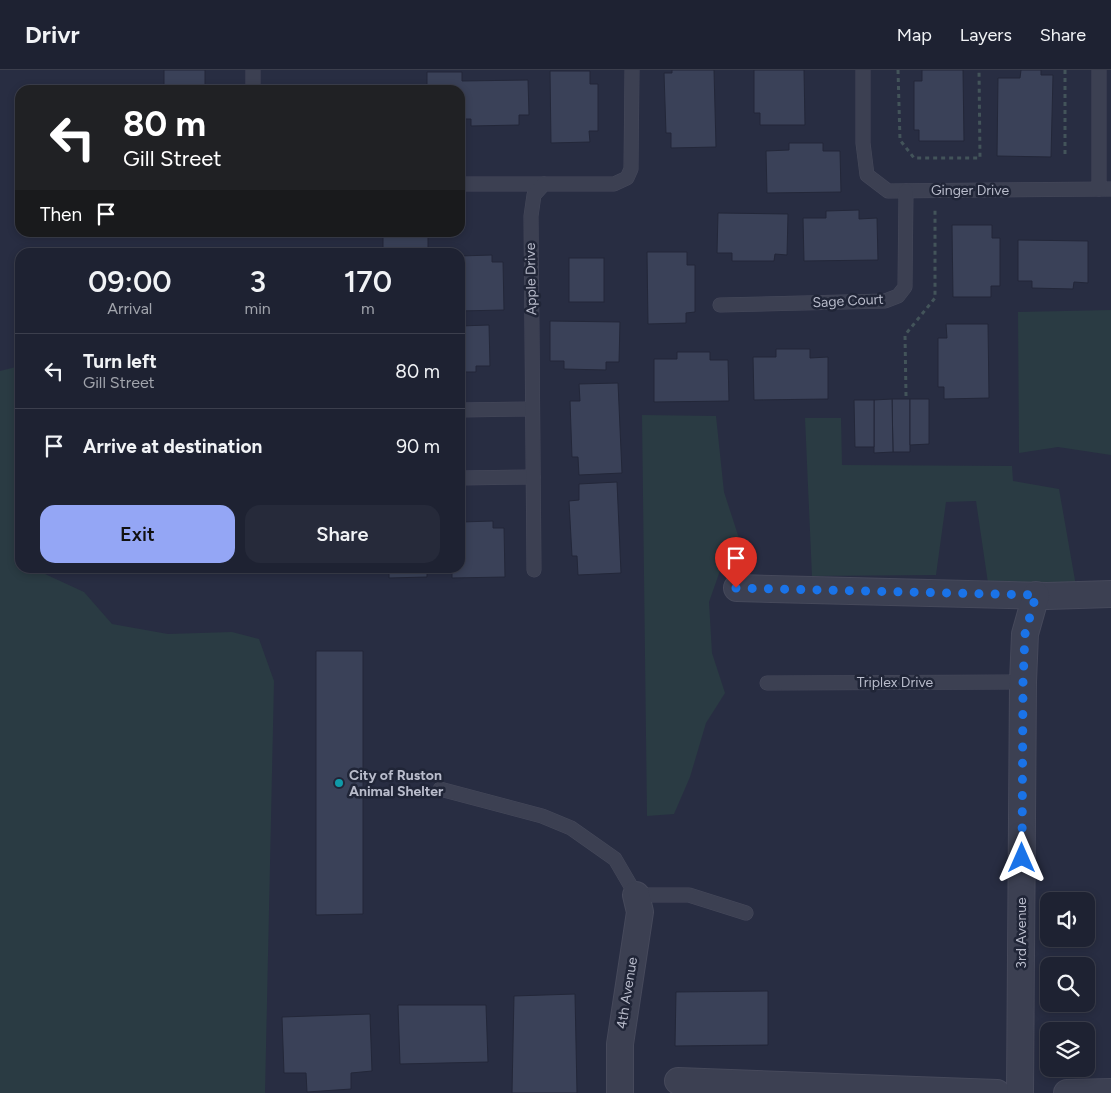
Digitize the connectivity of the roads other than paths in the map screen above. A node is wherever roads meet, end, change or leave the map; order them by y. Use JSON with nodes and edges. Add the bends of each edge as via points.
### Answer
{"nodes":[{"id":1,"x":253,"y":70,"type":"edge"},
{"id":2,"x":632,"y":70,"type":"edge"},
{"id":3,"x":863,"y":70,"type":"edge"},
{"id":4,"x":1099,"y":70,"type":"edge"},
{"id":5,"x":253,"y":85,"type":"edge"},
{"id":6,"x":465,"y":184,"type":"edge"},
{"id":7,"x":544,"y":184,"type":"junction"},
{"id":8,"x":1105,"y":189,"type":"edge"},
{"id":9,"x":906,"y":191,"type":"junction"},
{"id":10,"x":720,"y":305,"type":"dead end"},
{"id":11,"x":465,"y":410,"type":"edge"},
{"id":12,"x":532,"y":410,"type":"junction"},
{"id":13,"x":533,"y":477,"type":"junction"},
{"id":14,"x":465,"y":478,"type":"edge"},
{"id":15,"x":534,"y":570,"type":"dead end"},
{"id":16,"x":736,"y":588,"type":"dead end"},
{"id":17,"x":1111,"y":594,"type":"edge"},
{"id":18,"x":1036,"y":595,"type":"junction"},
{"id":19,"x":1023,"y":682,"type":"junction"},
{"id":20,"x":767,"y":683,"type":"dead end"},
{"id":21,"x":440,"y":789,"type":"dead end"},
{"id":22,"x":636,"y":895,"type":"junction"},
{"id":23,"x":746,"y":913,"type":"dead end"},
{"id":24,"x":678,"y":1081,"type":"dead end"},
{"id":25,"x":1111,"y":1092,"type":"edge"},
{"id":26,"x":620,"y":1093,"type":"edge"},
{"id":27,"x":998,"y":1093,"type":"edge"},
{"id":28,"x":1020,"y":1093,"type":"edge"},
{"id":29,"x":1067,"y":1093,"type":"edge"}],
"edges":[{"from":1,"to":5,"type":"lane"},
{"from":2,"to":7,"type":"lane","via":[[631,168],[626,178],[614,184]]},
{"from":3,"to":9,"type":"lane","name":"Ginger Drive","via":[[862,143],[867,175],[888,191]]},
{"from":4,"to":8,"type":"lane"},
{"from":6,"to":7,"type":"lane"},
{"from":7,"to":12,"type":"lane","name":"Apple Drive","via":[[534,195],[531,216]]},
{"from":8,"to":9,"type":"lane","name":"Ginger Drive"},
{"from":9,"to":10,"type":"lane","name":"Sage Court","via":[[905,287],[898,296],[885,301]]},
{"from":11,"to":12,"type":"lane"},
{"from":12,"to":13,"type":"lane","name":"Apple Drive"},
{"from":13,"to":14,"type":"lane"},
{"from":13,"to":15,"type":"lane","name":"Apple Drive"},
{"from":16,"to":18,"type":"street"},
{"from":17,"to":18,"type":"street"},
{"from":18,"to":19,"type":"street","name":"3rd Avenue","via":[[1025,634]]},
{"from":19,"to":20,"type":"lane","name":"Triplex Drive"},
{"from":19,"to":28,"type":"street","name":"3rd Avenue"},
{"from":21,"to":22,"type":"lane","via":[[542,816],[570,828],[615,859]]},
{"from":22,"to":23,"type":"lane","via":[[689,895]]},
{"from":22,"to":26,"type":"street","name":"4th Avenue","via":[[640,912],[620,1044]]},
{"from":24,"to":27,"type":"street"},
{"from":25,"to":29,"type":"street"}]}
